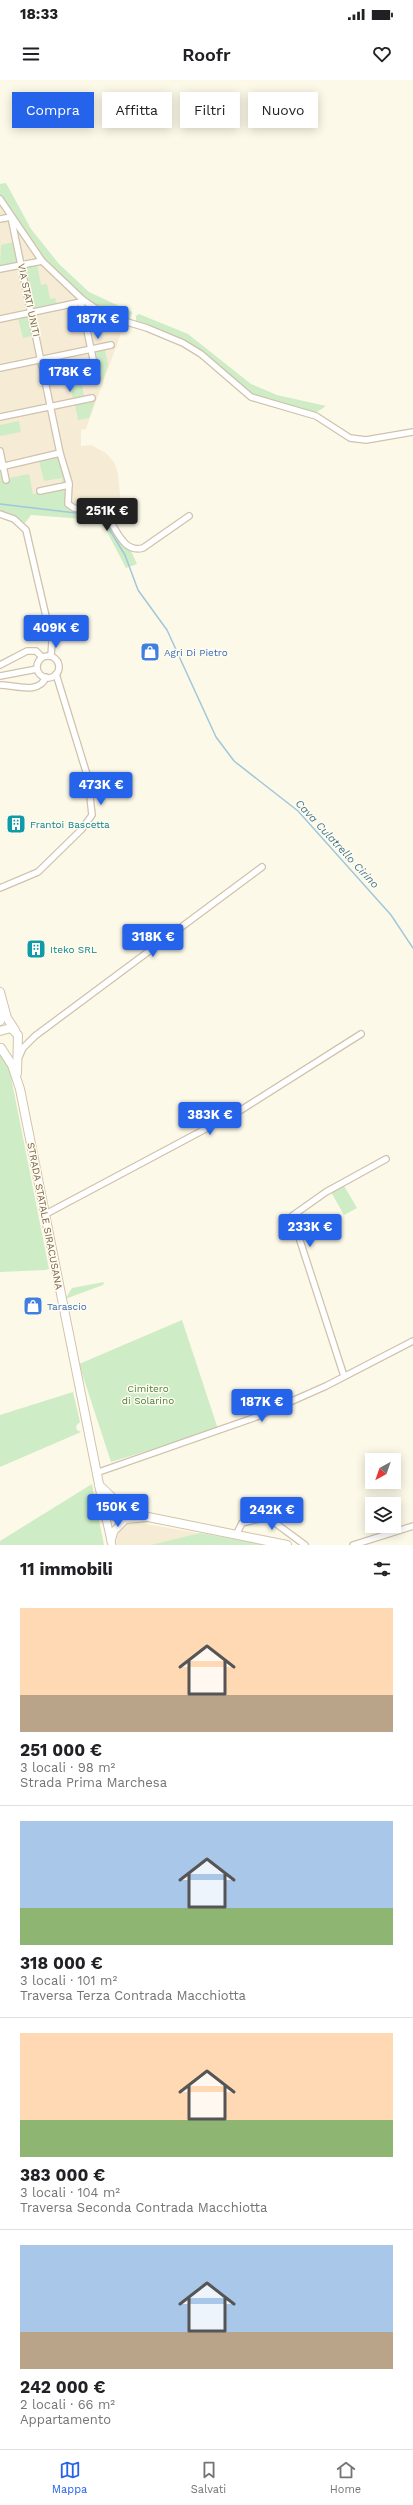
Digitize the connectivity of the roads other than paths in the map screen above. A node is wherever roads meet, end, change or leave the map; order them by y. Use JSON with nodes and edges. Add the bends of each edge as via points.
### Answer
{"nodes":[{"id":1,"x":0,"y":199,"type":"edge"},
{"id":2,"x":11,"y":217,"type":"junction"},
{"id":3,"x":0,"y":219,"type":"edge"},
{"id":4,"x":42,"y":261,"type":"junction"},
{"id":5,"x":21,"y":265,"type":"junction"},
{"id":6,"x":0,"y":269,"type":"edge"},
{"id":7,"x":82,"y":301,"type":"junction"},
{"id":8,"x":31,"y":312,"type":"junction"},
{"id":9,"x":0,"y":319,"type":"edge"},
{"id":10,"x":111,"y":345,"type":"dead end"},
{"id":11,"x":91,"y":349,"type":"junction"},
{"id":12,"x":41,"y":359,"type":"junction"},
{"id":13,"x":0,"y":368,"type":"edge"},
{"id":14,"x":97,"y":378,"type":"dead end"},
{"id":15,"x":92,"y":398,"type":"dead end"},
{"id":16,"x":51,"y":406,"type":"junction"},
{"id":17,"x":0,"y":417,"type":"edge"},
{"id":18,"x":413,"y":432,"type":"edge"},
{"id":19,"x":0,"y":451,"type":"edge"},
{"id":20,"x":60,"y":453,"type":"junction"},
{"id":21,"x":2,"y":466,"type":"edge"},
{"id":22,"x":6,"y":480,"type":"dead end"},
{"id":23,"x":69,"y":485,"type":"junction"},
{"id":24,"x":40,"y":491,"type":"dead end"},
{"id":25,"x":0,"y":514,"type":"edge"},
{"id":26,"x":189,"y":516,"type":"dead end"},
{"id":27,"x":51,"y":656,"type":"junction"},
{"id":28,"x":42,"y":657,"type":"junction"},
{"id":29,"x":0,"y":666,"type":"edge"},
{"id":30,"x":37,"y":669,"type":"junction"},
{"id":31,"x":56,"y":674,"type":"junction"},
{"id":32,"x":0,"y":676,"type":"edge"},
{"id":33,"x":46,"y":677,"type":"junction"},
{"id":34,"x":0,"y":685,"type":"edge"},
{"id":35,"x":262,"y":867,"type":"dead end"},
{"id":36,"x":0,"y":888,"type":"edge"},
{"id":37,"x":0,"y":992,"type":"edge"},
{"id":38,"x":0,"y":996,"type":"edge"},
{"id":39,"x":0,"y":1020,"type":"edge"},
{"id":40,"x":0,"y":1031,"type":"edge"},
{"id":41,"x":16,"y":1032,"type":"junction"},
{"id":42,"x":361,"y":1034,"type":"dead end"},
{"id":43,"x":35,"y":1036,"type":"junction"},
{"id":44,"x":18,"y":1047,"type":"junction"},
{"id":45,"x":1,"y":1049,"type":"edge"},
{"id":46,"x":18,"y":1082,"type":"junction"},
{"id":47,"x":386,"y":1159,"type":"dead end"},
{"id":48,"x":44,"y":1215,"type":"junction"},
{"id":49,"x":413,"y":1341,"type":"edge"},
{"id":50,"x":344,"y":1376,"type":"junction"},
{"id":51,"x":96,"y":1473,"type":"junction"},
{"id":52,"x":99,"y":1485,"type":"junction"},
{"id":53,"x":120,"y":1505,"type":"junction"},
{"id":54,"x":105,"y":1514,"type":"junction"},
{"id":55,"x":148,"y":1517,"type":"junction"},
{"id":56,"x":126,"y":1519,"type":"junction"},
{"id":57,"x":413,"y":1526,"type":"edge"},
{"id":58,"x":237,"y":1533,"type":"junction"},
{"id":59,"x":111,"y":1543,"type":"edge"},
{"id":60,"x":287,"y":1545,"type":"edge"},
{"id":61,"x":305,"y":1545,"type":"edge"},
{"id":62,"x":353,"y":1545,"type":"edge"}],
"edges":[{"from":1,"to":2,"type":"street"},
{"from":2,"to":3,"type":"street"},
{"from":2,"to":4,"type":"street"},
{"from":2,"to":5,"type":"street","name":"VIA STATI UNITI"},
{"from":4,"to":5,"type":"street"},
{"from":4,"to":7,"type":"street"},
{"from":5,"to":6,"type":"street"},
{"from":5,"to":8,"type":"street","name":"VIA STATI UNITI"},
{"from":7,"to":8,"type":"street"},
{"from":7,"to":11,"type":"street"},
{"from":7,"to":18,"type":"street","via":[[115,320],[147,328],[191,348],[251,397],[316,416],[350,438],[366,440]]},
{"from":8,"to":9,"type":"street"},
{"from":8,"to":12,"type":"street","name":"VIA STATI UNITI"},
{"from":10,"to":11,"type":"street"},
{"from":11,"to":12,"type":"street"},
{"from":11,"to":14,"type":"street"},
{"from":12,"to":13,"type":"street"},
{"from":12,"to":16,"type":"street","name":"VIA STATI UNITI"},
{"from":15,"to":16,"type":"street"},
{"from":16,"to":17,"type":"street"},
{"from":16,"to":20,"type":"street","name":"VIA STATI UNITI"},
{"from":19,"to":21,"type":"street"},
{"from":20,"to":21,"type":"street"},
{"from":20,"to":23,"type":"street","name":"VIA STATI UNITI"},
{"from":21,"to":22,"type":"street"},
{"from":23,"to":24,"type":"street"},
{"from":23,"to":26,"type":"street","name":"VIA STATI UNITI","via":[[68,504],[74,508],[103,512],[123,541],[135,549],[143,548]]},
{"from":25,"to":27,"type":"street","via":[[20,523],[28,536],[52,642]]},
{"from":27,"to":28,"type":"street"},
{"from":27,"to":31,"type":"street","via":[[58,664]]},
{"from":28,"to":29,"type":"street","via":[[36,651],[27,651]]},
{"from":28,"to":30,"type":"street"},
{"from":30,"to":32,"type":"street"},
{"from":30,"to":33,"type":"street","via":[[40,675]]},
{"from":31,"to":33,"type":"street"},
{"from":31,"to":36,"type":"street","via":[[88,778],[92,815],[82,829],[38,872]]},
{"from":33,"to":34,"type":"street","via":[[44,683],[38,687]]},
{"from":35,"to":43,"type":"street"},
{"from":37,"to":41,"type":"main road","via":[[7,1018]]},
{"from":38,"to":39,"type":"main road"},
{"from":40,"to":41,"type":"main road","via":[[7,1028]]},
{"from":41,"to":43,"type":"street","via":[[27,1038]]},
{"from":41,"to":44,"type":"main road"},
{"from":42,"to":48,"type":"street","via":[[240,1110]]},
{"from":43,"to":44,"type":"street"},
{"from":44,"to":45,"type":"main road"},
{"from":44,"to":46,"type":"main road"},
{"from":45,"to":46,"type":"main road","via":[[12,1065]]},
{"from":46,"to":48,"type":"main road","name":"STRADA STATALE SIRACUSANA"},
{"from":47,"to":50,"type":"street","via":[[326,1192],[292,1216]]},
{"from":48,"to":51,"type":"main road","name":"STRADA STATALE SIRACUSANA"},
{"from":49,"to":50,"type":"street"},
{"from":50,"to":51,"type":"street","via":[[256,1417]]},
{"from":51,"to":52,"type":"main road","name":"STRADA STATALE SIRACUSANA"},
{"from":52,"to":53,"type":"main road"},
{"from":52,"to":54,"type":"main road","name":"STRADA STATALE SIRACUSANA"},
{"from":53,"to":54,"type":"street"},
{"from":53,"to":55,"type":"main road"},
{"from":54,"to":56,"type":"main road"},
{"from":54,"to":59,"type":"street"},
{"from":55,"to":56,"type":"main road"},
{"from":55,"to":58,"type":"main road"},
{"from":56,"to":59,"type":"street","via":[[114,1531]]},
{"from":57,"to":62,"type":"street"},
{"from":58,"to":60,"type":"main road"},
{"from":58,"to":61,"type":"street","via":[[242,1523],[267,1517]]}]}
